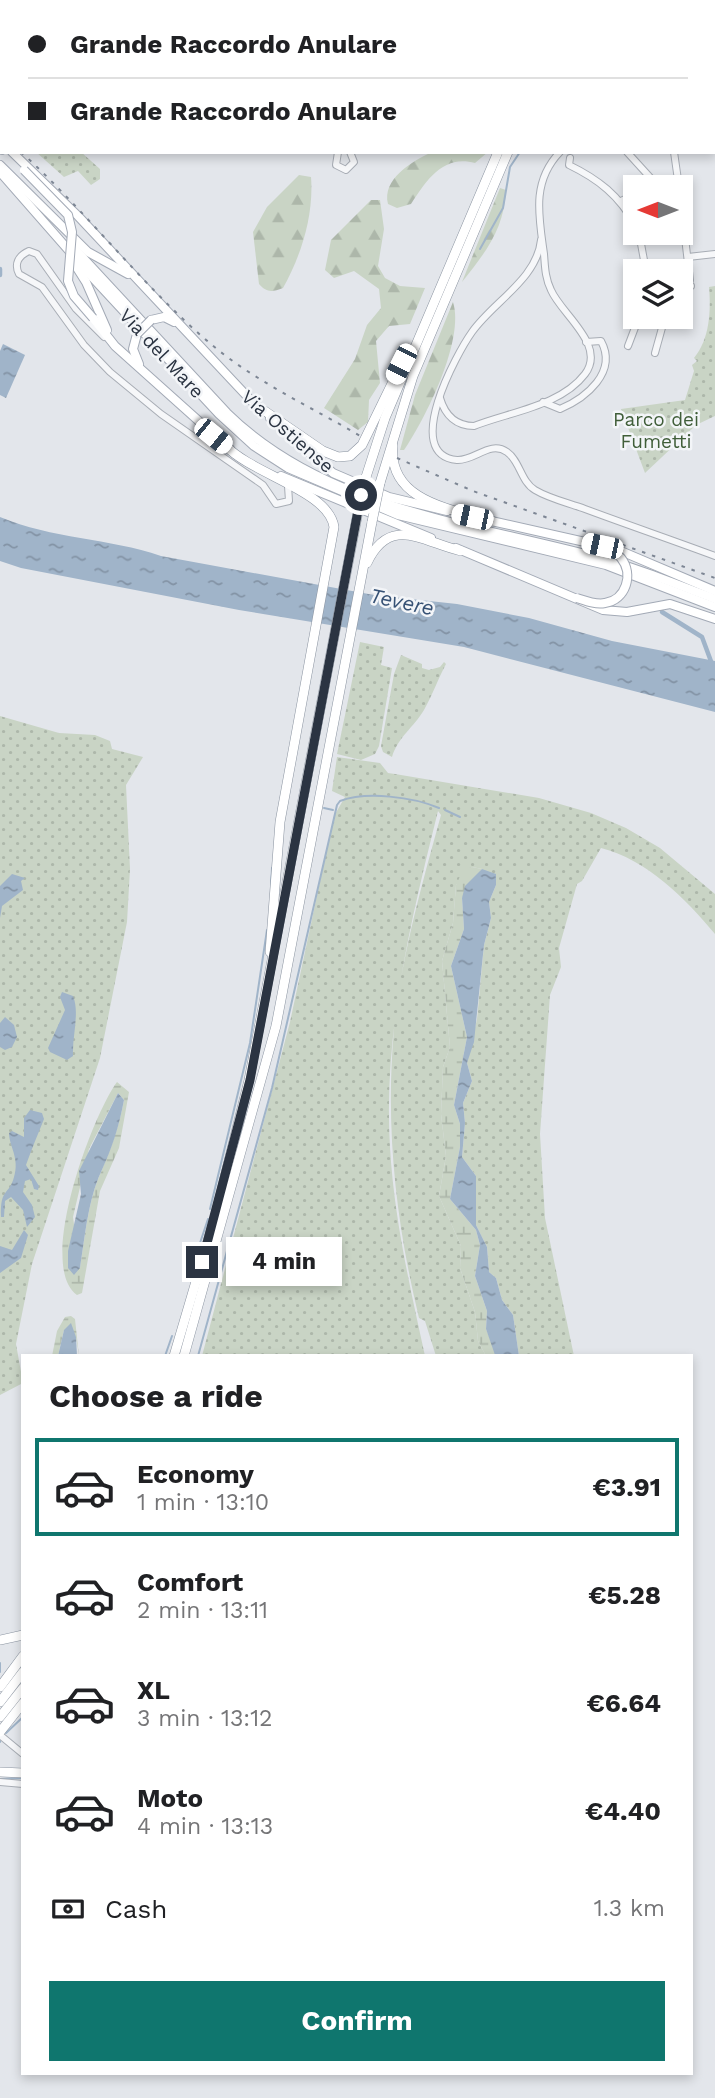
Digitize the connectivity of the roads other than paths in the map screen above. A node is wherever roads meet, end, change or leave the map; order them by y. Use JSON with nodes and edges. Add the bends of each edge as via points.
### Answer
{"nodes":[{"id":1,"x":6,"y":154,"type":"edge"},
{"id":2,"x":14,"y":154,"type":"edge"},
{"id":3,"x":338,"y":154,"type":"edge"},
{"id":4,"x":352,"y":154,"type":"edge"},
{"id":5,"x":497,"y":154,"type":"edge"},
{"id":6,"x":507,"y":154,"type":"edge"},
{"id":7,"x":558,"y":154,"type":"edge"},
{"id":8,"x":629,"y":154,"type":"edge"},
{"id":9,"x":674,"y":154,"type":"edge"},
{"id":10,"x":570,"y":158,"type":"dead end"},
{"id":11,"x":1,"y":170,"type":"edge"},
{"id":12,"x":646,"y":175,"type":"edge"},
{"id":13,"x":677,"y":175,"type":"edge"},
{"id":14,"x":621,"y":201,"type":"joint"},
{"id":15,"x":623,"y":204,"type":"edge"},
{"id":16,"x":541,"y":240,"type":"junction"},
{"id":17,"x":686,"y":245,"type":"edge"},
{"id":18,"x":715,"y":254,"type":"edge"},
{"id":19,"x":688,"y":257,"type":"joint"},
{"id":20,"x":537,"y":258,"type":"junction"},
{"id":21,"x":532,"y":267,"type":"junction"},
{"id":22,"x":544,"y":267,"type":"junction"},
{"id":23,"x":141,"y":284,"type":"junction"},
{"id":24,"x":436,"y":298,"type":"junction"},
{"id":25,"x":92,"y":321,"type":"junction"},
{"id":26,"x":179,"y":325,"type":"junction"},
{"id":27,"x":634,"y":329,"type":"edge"},
{"id":28,"x":661,"y":329,"type":"edge"},
{"id":29,"x":586,"y":342,"type":"junction"},
{"id":30,"x":628,"y":346,"type":"dead end"},
{"id":31,"x":654,"y":353,"type":"dead end"},
{"id":32,"x":129,"y":358,"type":"junction"},
{"id":33,"x":141,"y":368,"type":"junction"},
{"id":34,"x":440,"y":396,"type":"junction"},
{"id":35,"x":543,"y":402,"type":"junction"},
{"id":36,"x":256,"y":405,"type":"junction"},
{"id":37,"x":401,"y":409,"type":"junction"},
{"id":38,"x":435,"y":415,"type":"junction"},
{"id":39,"x":448,"y":416,"type":"junction"},
{"id":40,"x":226,"y":446,"type":"junction"},
{"id":41,"x":288,"y":486,"type":"junction"},
{"id":42,"x":492,"y":521,"type":"junction"},
{"id":43,"x":602,"y":546,"type":"junction"},
{"id":44,"x":461,"y":551,"type":"junction"},
{"id":45,"x":715,"y":556,"type":"edge"},
{"id":46,"x":361,"y":583,"type":"junction"},
{"id":47,"x":715,"y":588,"type":"edge"},
{"id":48,"x":577,"y":598,"type":"junction"},
{"id":49,"x":715,"y":599,"type":"edge"},
{"id":50,"x":715,"y":607,"type":"edge"},
{"id":51,"x":715,"y":617,"type":"edge"},
{"id":52,"x":267,"y":996,"type":"junction"},
{"id":53,"x":175,"y":1354,"type":"edge"},
{"id":54,"x":185,"y":1354,"type":"edge"},
{"id":55,"x":21,"y":1635,"type":"edge"},
{"id":56,"x":0,"y":1640,"type":"edge"},
{"id":57,"x":21,"y":1659,"type":"edge"},
{"id":58,"x":21,"y":1675,"type":"edge"},
{"id":59,"x":0,"y":1687,"type":"edge"},
{"id":60,"x":21,"y":1691,"type":"edge"},
{"id":61,"x":0,"y":1702,"type":"edge"},
{"id":62,"x":21,"y":1706,"type":"edge"},
{"id":63,"x":0,"y":1717,"type":"edge"},
{"id":64,"x":0,"y":1733,"type":"edge"},
{"id":65,"x":21,"y":1752,"type":"edge"},
{"id":66,"x":0,"y":1773,"type":"edge"},
{"id":67,"x":21,"y":1773,"type":"edge"},
{"id":68,"x":0,"y":1782,"type":"edge"},
{"id":69,"x":21,"y":1784,"type":"edge"}],
"edges":[{"from":1,"to":25,"type":"main road","name":"Via Ostiense","bridge":true,"via":[[68,215],[72,232],[68,281]]},
{"from":2,"to":23,"type":"main road","name":"Via Ostiense"},
{"from":3,"to":4,"type":"street","via":[[336,165],[346,170],[354,162]]},
{"from":5,"to":24,"type":"highway"},
{"from":6,"to":37,"type":"highway"},
{"from":7,"to":16,"type":"street","via":[[540,190]]},
{"from":8,"to":12,"type":"street"},
{"from":9,"to":13,"type":"street"},
{"from":10,"to":14,"type":"street","via":[[569,165]]},
{"from":11,"to":23,"type":"main road","via":[[89,254]]},
{"from":11,"to":32,"type":"main road","via":[[80,271],[107,331]]},
{"from":11,"to":49,"type":"main road","name":"Via del Mare","via":[[222,408],[286,460],[401,510],[602,559]]},
{"from":11,"to":50,"type":"main road","name":"Via del Mare","via":[[219,414],[283,465],[398,515],[602,564]]},
{"from":14,"to":15,"type":"street"},
{"from":16,"to":20,"type":"street"},
{"from":16,"to":22,"type":"street"},
{"from":17,"to":19,"type":"street"},
{"from":18,"to":19,"type":"street"},
{"from":20,"to":21,"type":"street"},
{"from":20,"to":22,"type":"street"},
{"from":21,"to":22,"type":"street"},
{"from":21,"to":34,"type":"street","via":[[473,330],[450,367]]},
{"from":22,"to":29,"type":"street","via":[[554,297]]},
{"from":23,"to":26,"type":"main road","name":"Via Ostiense"},
{"from":24,"to":36,"type":"highway","via":[[355,453],[329,454]]},
{"from":24,"to":52,"type":"highway","bridge":true,"via":[[383,423],[366,477]]},
{"from":25,"to":32,"type":"main road","name":"Via Ostiense"},
{"from":25,"to":41,"type":"street","via":[[72,304],[34,251],[19,258],[19,274],[42,287],[86,348],[148,404],[261,483],[276,504],[289,501]]},
{"from":26,"to":33,"type":"main road","bridge":true,"via":[[164,317],[151,320],[137,334],[133,349]]},
{"from":26,"to":36,"type":"main road","name":"Via Ostiense"},
{"from":27,"to":30,"type":"street"},
{"from":28,"to":31,"type":"street"},
{"from":29,"to":35,"type":"street","via":[[591,359],[586,373]]},
{"from":29,"to":35,"type":"street","via":[[603,344],[606,363],[600,379],[585,395],[558,410]]},
{"from":32,"to":33,"type":"main road","name":"Via Ostiense"},
{"from":33,"to":40,"type":"main road","name":"Via Ostiense"},
{"from":34,"to":38,"type":"street"},
{"from":34,"to":39,"type":"street"},
{"from":35,"to":39,"type":"street","via":[[474,426]]},
{"from":36,"to":42,"type":"main road","name":"Via Ostiense","via":[[317,462],[339,476],[394,499]]},
{"from":37,"to":42,"type":"highway","via":[[393,456],[402,483],[425,500]]},
{"from":37,"to":46,"type":"highway","bridge":true,"via":[[380,483]]},
{"from":38,"to":39,"type":"street"},
{"from":38,"to":45,"type":"street","via":[[435,442],[446,456],[465,459],[502,449],[514,458],[532,488]]},
{"from":40,"to":41,"type":"highway"},
{"from":40,"to":44,"type":"main road","name":"Via Ostiense","via":[[282,476]]},
{"from":41,"to":52,"type":"highway","via":[[325,507],[334,536],[277,841]]},
{"from":42,"to":43,"type":"main road","name":"Via Ostiense"},
{"from":43,"to":47,"type":"main road","name":"Via Ostiense","bridge":true},
{"from":43,"to":48,"type":"main road","bridge":true,"via":[[625,563],[625,587],[607,603]]},
{"from":44,"to":46,"type":"highway","via":[[392,535],[380,542]]},
{"from":44,"to":48,"type":"main road","name":"Via Ostiense"},
{"from":46,"to":54,"type":"highway","via":[[273,1038]]},
{"from":48,"to":51,"type":"main road","name":"Via Ostiense","bridge":true,"via":[[612,612],[670,604]]},
{"from":52,"to":53,"type":"highway","via":[[231,1157]]},
{"from":55,"to":56,"type":"highway"},
{"from":57,"to":59,"type":"highway"},
{"from":58,"to":61,"type":"highway"},
{"from":60,"to":63,"type":"highway"},
{"from":62,"to":64,"type":"highway"},
{"from":64,"to":65,"type":"street"},
{"from":66,"to":67,"type":"highway"},
{"from":68,"to":69,"type":"street"}]}
